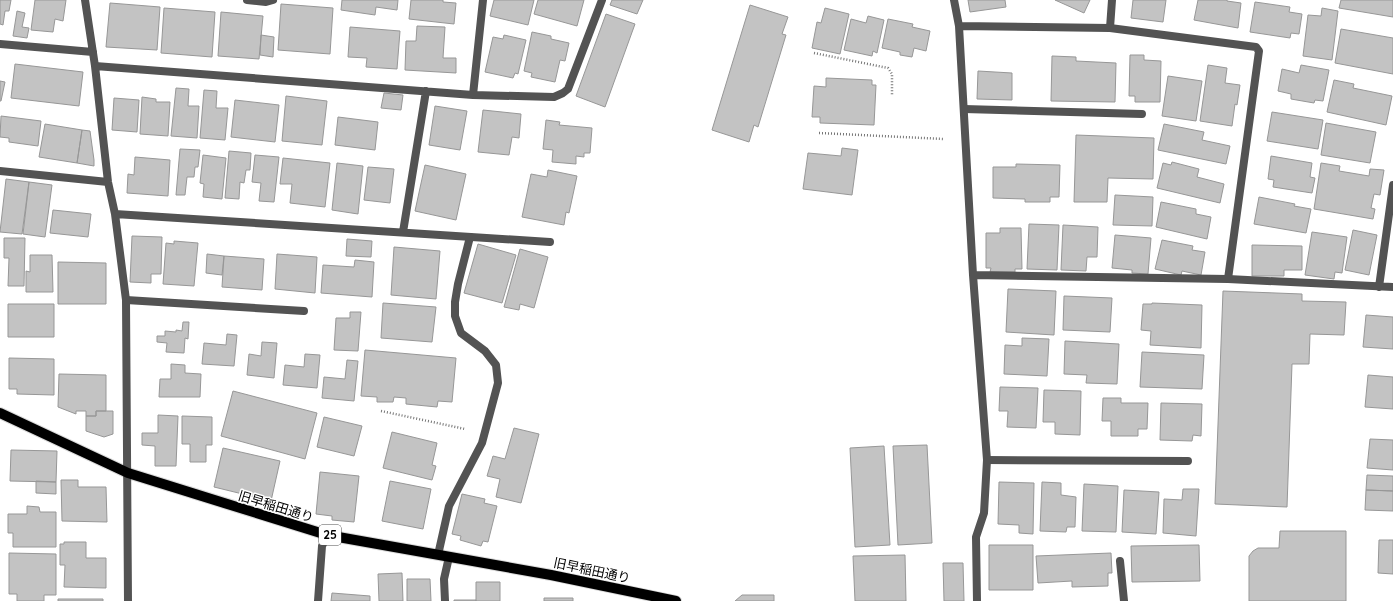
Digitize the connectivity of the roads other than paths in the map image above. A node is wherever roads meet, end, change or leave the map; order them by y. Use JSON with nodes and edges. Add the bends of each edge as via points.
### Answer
{"nodes":[{"id":1,"x":85,"y":0,"type":"edge"},
{"id":2,"x":247,"y":0,"type":"edge"},
{"id":3,"x":273,"y":0,"type":"edge"},
{"id":4,"x":483,"y":0,"type":"edge"},
{"id":5,"x":602,"y":0,"type":"edge"},
{"id":6,"x":954,"y":0,"type":"edge"},
{"id":7,"x":1112,"y":0,"type":"edge"},
{"id":8,"x":959,"y":26,"type":"junction"},
{"id":9,"x":1110,"y":28,"type":"junction"},
{"id":10,"x":0,"y":44,"type":"edge"},
{"id":11,"x":93,"y":52,"type":"junction"},
{"id":12,"x":95,"y":66,"type":"junction"},
{"id":13,"x":426,"y":91,"type":"junction"},
{"id":14,"x":473,"y":95,"type":"junction"},
{"id":15,"x":964,"y":109,"type":"junction"},
{"id":16,"x":1142,"y":114,"type":"dead end"},
{"id":17,"x":0,"y":171,"type":"edge"},
{"id":18,"x":108,"y":182,"type":"junction"},
{"id":19,"x":1393,"y":185,"type":"edge"},
{"id":20,"x":115,"y":214,"type":"junction"},
{"id":21,"x":403,"y":232,"type":"junction"},
{"id":22,"x":470,"y":237,"type":"junction"},
{"id":23,"x":550,"y":242,"type":"dead end"},
{"id":24,"x":974,"y":275,"type":"junction"},
{"id":25,"x":1228,"y":279,"type":"junction"},
{"id":26,"x":1379,"y":287,"type":"junction"},
{"id":27,"x":1393,"y":287,"type":"edge"},
{"id":28,"x":126,"y":300,"type":"junction"},
{"id":29,"x":304,"y":311,"type":"dead end"},
{"id":30,"x":0,"y":413,"type":"edge"},
{"id":31,"x":987,"y":460,"type":"junction"},
{"id":32,"x":1188,"y":461,"type":"dead end"},
{"id":33,"x":128,"y":473,"type":"junction"},
{"id":34,"x":327,"y":535,"type":"junction"},
{"id":35,"x":438,"y":555,"type":"junction"},
{"id":36,"x":449,"y":557,"type":"junction"},
{"id":37,"x":1120,"y":561,"type":"dead end"},
{"id":38,"x":128,"y":601,"type":"edge"},
{"id":39,"x":318,"y":601,"type":"edge"},
{"id":40,"x":445,"y":601,"type":"edge"},
{"id":41,"x":676,"y":601,"type":"edge"},
{"id":42,"x":977,"y":601,"type":"edge"},
{"id":43,"x":1124,"y":601,"type":"edge"}],
"edges":[{"from":1,"to":11,"type":"street"},
{"from":2,"to":3,"type":"street"},
{"from":4,"to":14,"type":"street"},
{"from":5,"to":14,"type":"street","via":[[568,89],[563,93],[554,97]]},
{"from":6,"to":8,"type":"street"},
{"from":7,"to":9,"type":"street"},
{"from":8,"to":9,"type":"street"},
{"from":8,"to":15,"type":"street"},
{"from":9,"to":25,"type":"street","via":[[1256,46],[1258,49]]},
{"from":10,"to":11,"type":"street"},
{"from":11,"to":12,"type":"street"},
{"from":12,"to":13,"type":"street"},
{"from":12,"to":18,"type":"street"},
{"from":13,"to":14,"type":"street"},
{"from":13,"to":21,"type":"street"},
{"from":15,"to":16,"type":"street"},
{"from":15,"to":24,"type":"street"},
{"from":17,"to":18,"type":"street"},
{"from":18,"to":20,"type":"street"},
{"from":19,"to":26,"type":"street"},
{"from":20,"to":21,"type":"street"},
{"from":20,"to":28,"type":"street"},
{"from":21,"to":22,"type":"street"},
{"from":22,"to":23,"type":"street"},
{"from":22,"to":35,"type":"street","via":[[458,284],[455,316],[461,333],[485,351],[496,365],[498,383],[482,442],[449,506]]},
{"from":24,"to":25,"type":"street"},
{"from":24,"to":31,"type":"street"},
{"from":25,"to":26,"type":"street"},
{"from":26,"to":27,"type":"street"},
{"from":28,"to":29,"type":"street"},
{"from":28,"to":33,"type":"street"},
{"from":30,"to":33,"type":"main road","name":"旧早稲田通り","number":"25"},
{"from":31,"to":32,"type":"street"},
{"from":31,"to":42,"type":"street","via":[[984,512],[976,536]]},
{"from":33,"to":34,"type":"main road","name":"旧早稲田通り","number":"25"},
{"from":33,"to":38,"type":"street"},
{"from":34,"to":35,"type":"main road","name":"旧早稲田通り","number":"25"},
{"from":34,"to":39,"type":"street","via":[[322,546]]},
{"from":35,"to":36,"type":"main road","name":"旧早稲田通り","number":"25"},
{"from":36,"to":40,"type":"street","via":[[444,579]]},
{"from":36,"to":41,"type":"main road","name":"旧早稲田通り","number":"25"},
{"from":37,"to":43,"type":"street"}]}
